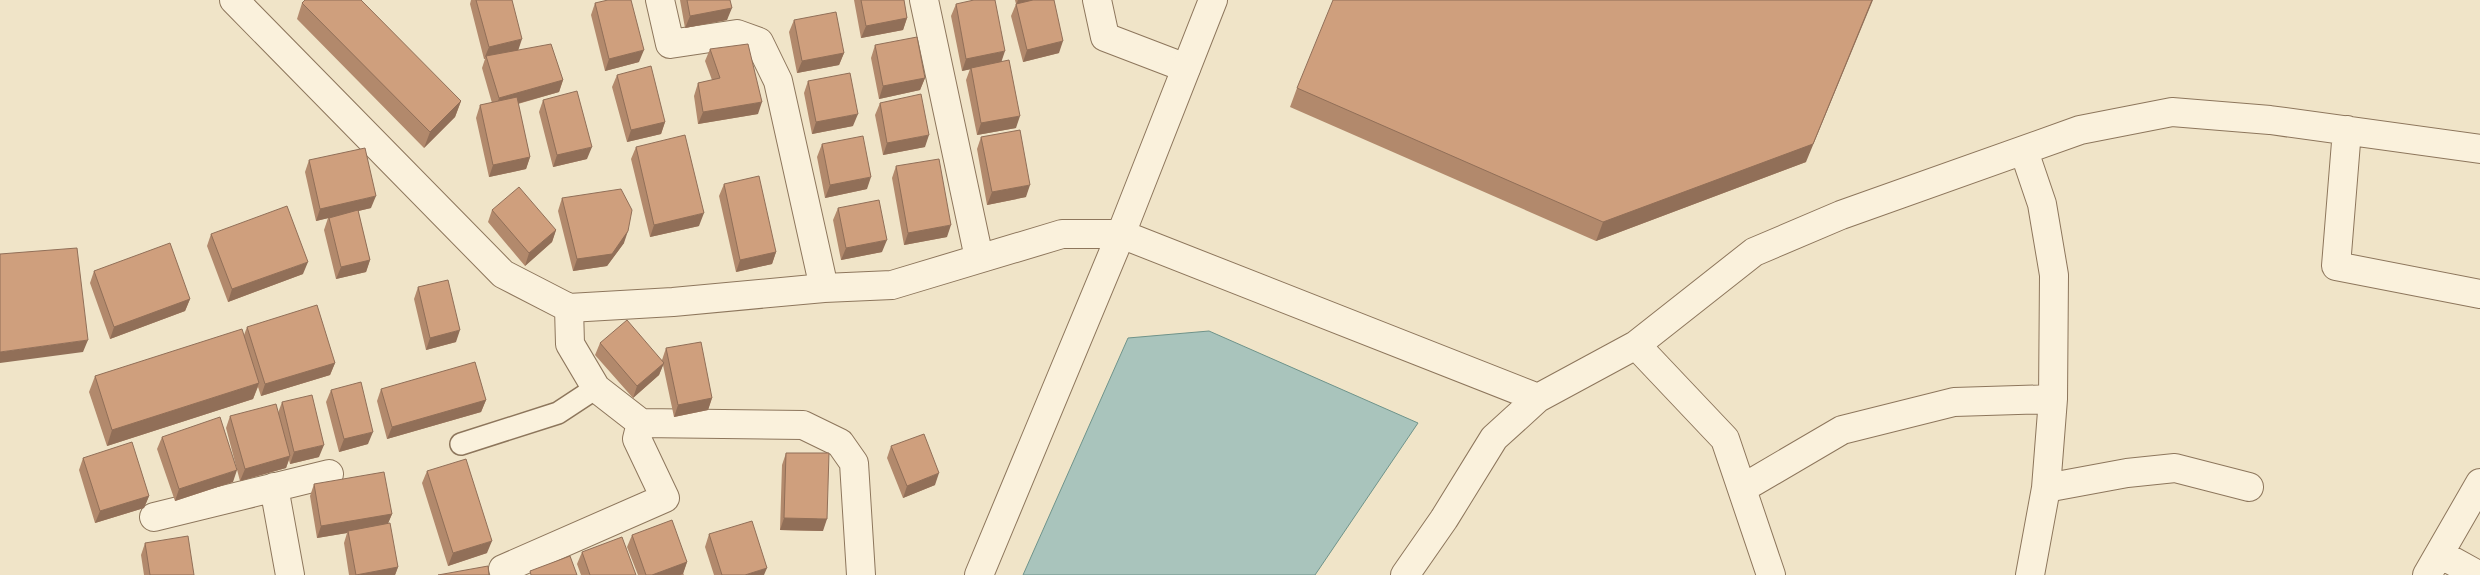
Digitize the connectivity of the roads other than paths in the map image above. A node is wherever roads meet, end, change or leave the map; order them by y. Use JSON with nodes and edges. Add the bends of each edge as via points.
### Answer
{"nodes":[{"id":1,"x":234,"y":0,"type":"edge"},
{"id":2,"x":660,"y":0,"type":"edge"},
{"id":3,"x":924,"y":0,"type":"edge"},
{"id":4,"x":1097,"y":0,"type":"edge"},
{"id":5,"x":1213,"y":0,"type":"edge"},
{"id":6,"x":1186,"y":68,"type":"junction"},
{"id":7,"x":2347,"y":130,"type":"junction"},
{"id":8,"x":2480,"y":149,"type":"edge"},
{"id":9,"x":2024,"y":151,"type":"junction"},
{"id":10,"x":1121,"y":234,"type":"junction"},
{"id":11,"x":979,"y":258,"type":"junction"},
{"id":12,"x":824,"y":288,"type":"junction"},
{"id":13,"x":2480,"y":294,"type":"edge"},
{"id":14,"x":569,"y":308,"type":"junction"},
{"id":15,"x":1636,"y":345,"type":"junction"},
{"id":16,"x":596,"y":388,"type":"junction"},
{"id":17,"x":1538,"y":398,"type":"junction"},
{"id":18,"x":2053,"y":400,"type":"junction"},
{"id":19,"x":640,"y":423,"type":"junction"},
{"id":20,"x":460,"y":444,"type":"dead end"},
{"id":21,"x":330,"y":474,"type":"dead end"},
{"id":22,"x":2480,"y":483,"type":"edge"},
{"id":23,"x":2249,"y":487,"type":"dead end"},
{"id":24,"x":274,"y":488,"type":"junction"},
{"id":25,"x":1743,"y":488,"type":"junction"},
{"id":26,"x":2046,"y":488,"type":"junction"},
{"id":27,"x":154,"y":517,"type":"dead end"},
{"id":28,"x":2434,"y":564,"type":"edge"},
{"id":29,"x":290,"y":575,"type":"edge"},
{"id":30,"x":506,"y":575,"type":"edge"},
{"id":31,"x":861,"y":575,"type":"edge"},
{"id":32,"x":979,"y":575,"type":"edge"},
{"id":33,"x":1405,"y":575,"type":"edge"},
{"id":34,"x":1771,"y":575,"type":"edge"},
{"id":35,"x":2030,"y":575,"type":"edge"},
{"id":36,"x":2478,"y":575,"type":"edge"}],
"edges":[{"from":1,"to":14,"type":"street","via":[[503,274]]},
{"from":2,"to":12,"type":"street","via":[[670,44],[737,34],[759,42],[778,81]]},
{"from":3,"to":11,"type":"street"},
{"from":4,"to":6,"type":"street","via":[[1105,37]]},
{"from":5,"to":6,"type":"street"},
{"from":6,"to":10,"type":"street"},
{"from":7,"to":8,"type":"street"},
{"from":7,"to":9,"type":"street","via":[[2172,112],[2080,130]]},
{"from":7,"to":13,"type":"street","via":[[2336,266]]},
{"from":9,"to":15,"type":"street","via":[[1841,215],[1754,252]]},
{"from":9,"to":18,"type":"street","via":[[2042,204],[2054,275]]},
{"from":10,"to":11,"type":"street","via":[[1062,234]]},
{"from":10,"to":17,"type":"street"},
{"from":10,"to":32,"type":"street"},
{"from":11,"to":12,"type":"street","via":[[892,285]]},
{"from":12,"to":14,"type":"street"},
{"from":14,"to":16,"type":"street","via":[[570,344]]},
{"from":15,"to":17,"type":"street"},
{"from":15,"to":25,"type":"street","via":[[1726,439]]},
{"from":16,"to":19,"type":"street"},
{"from":16,"to":20,"type":"lane","via":[[558,413]]},
{"from":17,"to":33,"type":"street","via":[[1494,438]]},
{"from":18,"to":25,"type":"street","via":[[1954,402],[1842,430]]},
{"from":18,"to":26,"type":"street"},
{"from":19,"to":30,"type":"street","via":[[637,439],[665,498],[503,568]]},
{"from":19,"to":31,"type":"street","via":[[803,425],[840,443],[854,463]]},
{"from":21,"to":24,"type":"street"},
{"from":22,"to":28,"type":"street"},
{"from":23,"to":26,"type":"street","via":[[2175,468]]},
{"from":24,"to":27,"type":"street"},
{"from":24,"to":29,"type":"street"},
{"from":25,"to":34,"type":"street"},
{"from":26,"to":35,"type":"street"},
{"from":28,"to":36,"type":"street"}]}
